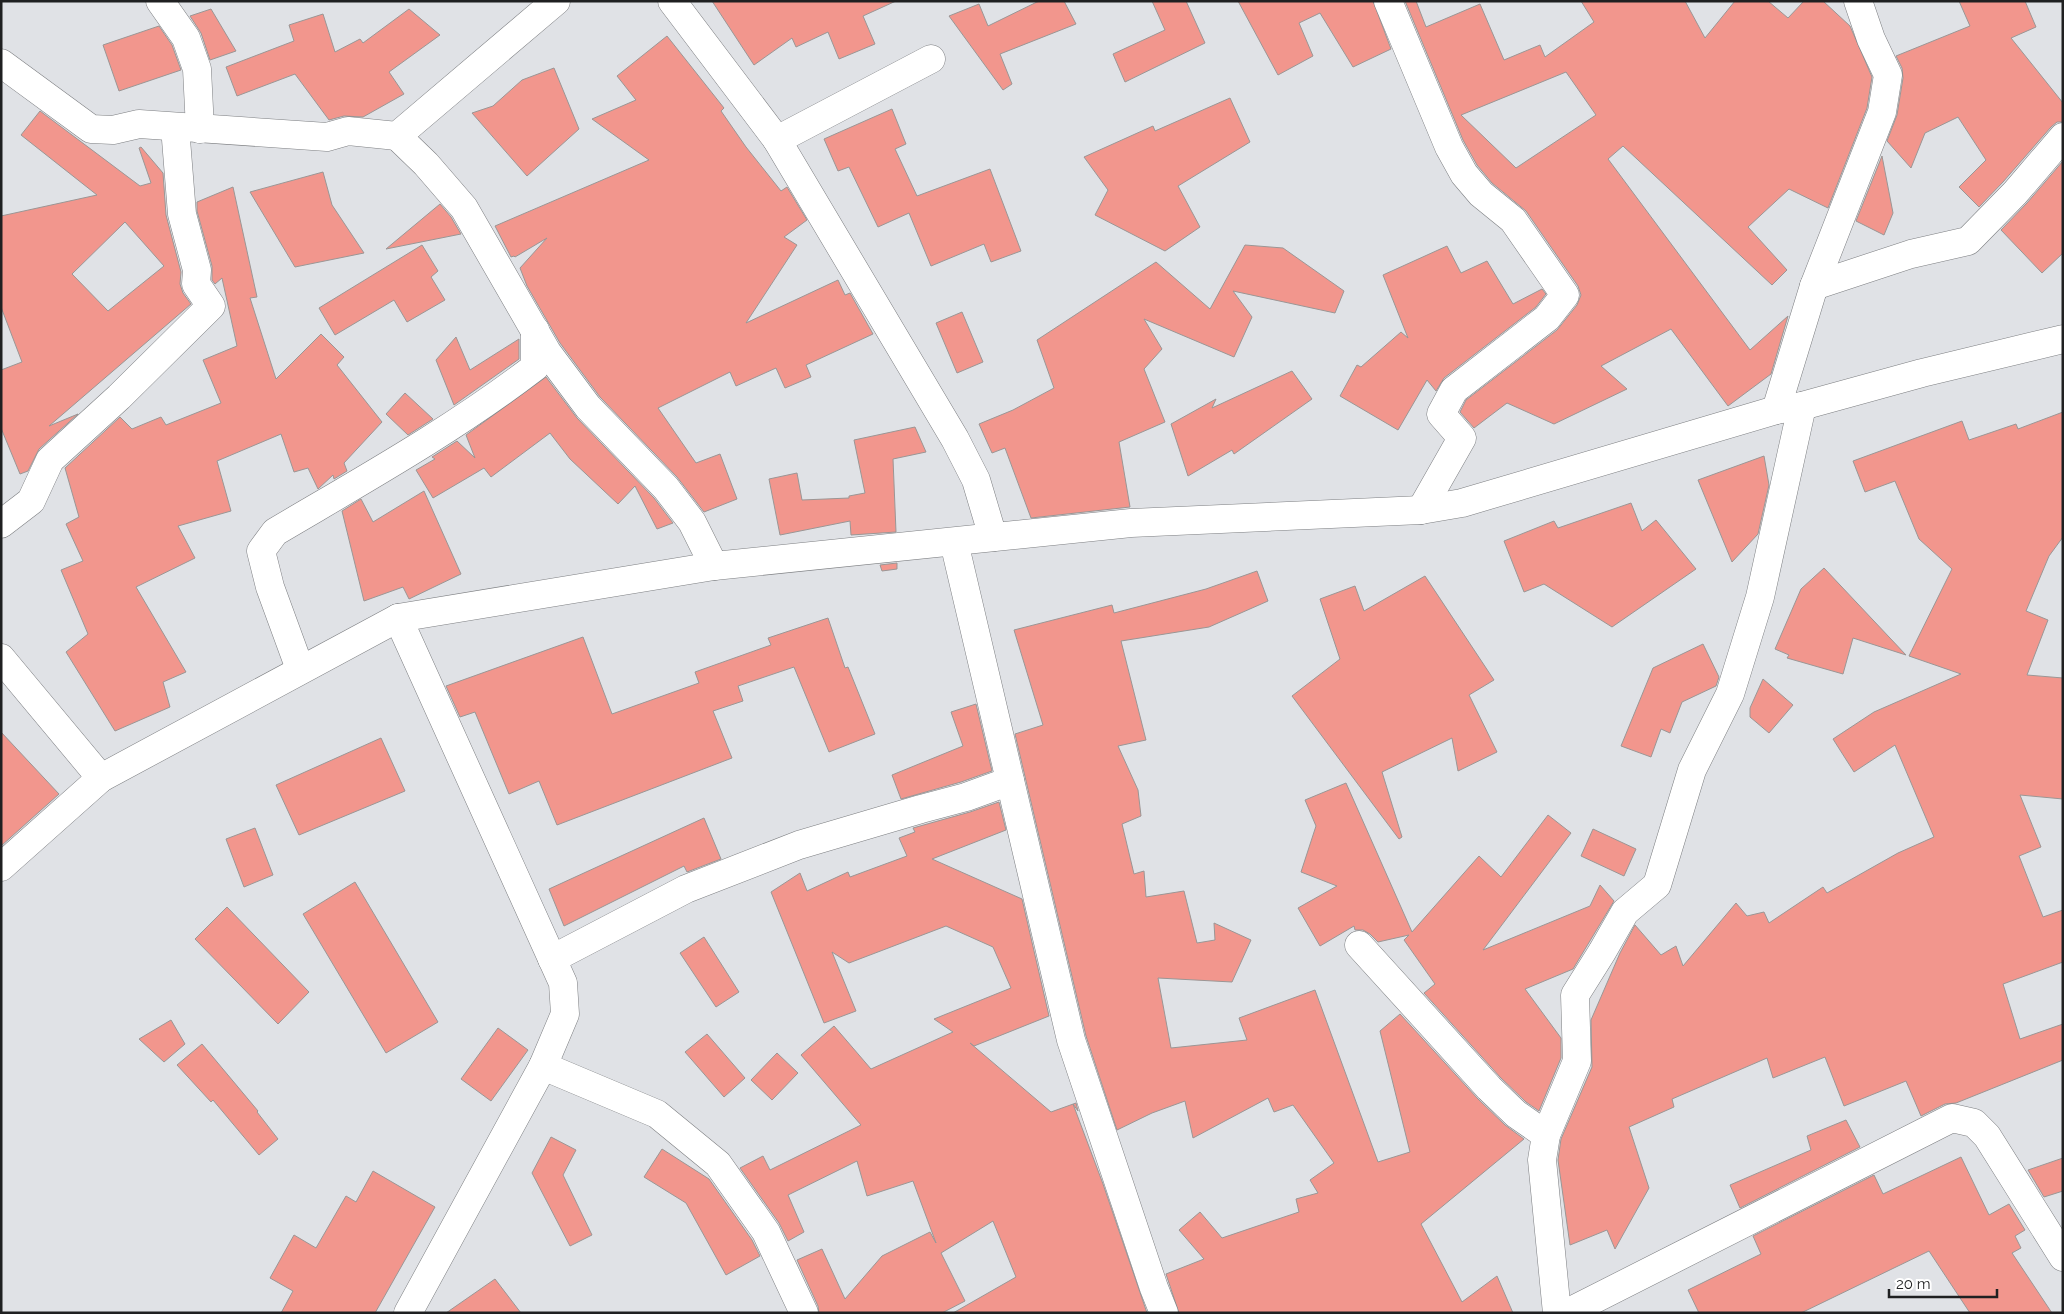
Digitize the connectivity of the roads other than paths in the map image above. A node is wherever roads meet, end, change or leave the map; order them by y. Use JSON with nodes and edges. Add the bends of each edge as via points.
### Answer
{"nodes":[{"id":1,"x":160,"y":1,"type":"edge"},
{"id":2,"x":556,"y":1,"type":"edge"},
{"id":3,"x":672,"y":1,"type":"edge"},
{"id":4,"x":1388,"y":1,"type":"edge"},
{"id":5,"x":1858,"y":1,"type":"edge"},
{"id":6,"x":931,"y":59,"type":"dead end"},
{"id":7,"x":1,"y":62,"type":"edge"},
{"id":8,"x":187,"y":128,"type":"junction"},
{"id":9,"x":397,"y":136,"type":"junction"},
{"id":10,"x":2063,"y":138,"type":"edge"},
{"id":11,"x":777,"y":140,"type":"junction"},
{"id":12,"x":1814,"y":286,"type":"junction"},
{"id":13,"x":535,"y":330,"type":"junction"},
{"id":14,"x":2063,"y":339,"type":"edge"},
{"id":15,"x":1789,"y":408,"type":"junction"},
{"id":16,"x":1421,"y":510,"type":"junction"},
{"id":17,"x":1,"y":524,"type":"edge"},
{"id":18,"x":994,"y":537,"type":"junction"},
{"id":19,"x":954,"y":542,"type":"junction"},
{"id":20,"x":714,"y":566,"type":"junction"},
{"id":21,"x":398,"y":618,"type":"junction"},
{"id":22,"x":300,"y":670,"type":"junction"},
{"id":23,"x":6,"y":675,"type":"edge"},
{"id":24,"x":101,"y":778,"type":"junction"},
{"id":25,"x":1010,"y":781,"type":"junction"},
{"id":26,"x":1,"y":867,"type":"edge"},
{"id":27,"x":1358,"y":945,"type":"dead end"},
{"id":28,"x":552,"y":959,"type":"junction"},
{"id":29,"x":542,"y":1066,"type":"junction"},
{"id":30,"x":1546,"y":1135,"type":"junction"},
{"id":31,"x":2063,"y":1257,"type":"edge"},
{"id":32,"x":408,"y":1313,"type":"edge"},
{"id":33,"x":804,"y":1313,"type":"edge"},
{"id":34,"x":1164,"y":1313,"type":"edge"},
{"id":35,"x":1557,"y":1313,"type":"edge"},
{"id":36,"x":1567,"y":1313,"type":"edge"}],
"edges":[{"from":1,"to":8,"type":"street","via":[[186,38],[197,69]]},
{"from":2,"to":9,"type":"street"},
{"from":3,"to":11,"type":"street"},
{"from":4,"to":16,"type":"street","via":[[1449,147],[1464,174],[1481,194],[1513,220],[1565,295],[1547,318],[1454,390],[1441,414],[1462,438]]},
{"from":5,"to":12,"type":"street","via":[[1888,75],[1882,112]]},
{"from":6,"to":11,"type":"street"},
{"from":7,"to":8,"type":"street","via":[[91,129],[113,130],[139,124]]},
{"from":8,"to":9,"type":"street","via":[[327,137],[348,131]]},
{"from":8,"to":17,"type":"street","via":[[182,214],[197,270],[196,284],[211,306],[50,460],[31,501]]},
{"from":9,"to":13,"type":"street","via":[[464,208]]},
{"from":10,"to":12,"type":"street","via":[[1968,241],[1911,254]]},
{"from":11,"to":18,"type":"street","via":[[955,439],[976,480]]},
{"from":12,"to":15,"type":"street"},
{"from":13,"to":20,"type":"street","via":[[547,352],[588,407],[666,488],[692,522]]},
{"from":13,"to":22,"type":"street","via":[[535,367],[404,456],[275,532],[261,551],[270,587]]},
{"from":14,"to":15,"type":"street"},
{"from":15,"to":16,"type":"street","via":[[1462,504]]},
{"from":15,"to":30,"type":"street","via":[[1760,597],[1730,694],[1692,770],[1657,885],[1624,912],[1575,996],[1577,1061]]},
{"from":16,"to":18,"type":"street","via":[[1131,523]]},
{"from":18,"to":19,"type":"street"},
{"from":19,"to":20,"type":"street"},
{"from":19,"to":25,"type":"street"},
{"from":20,"to":21,"type":"street"},
{"from":21,"to":22,"type":"street"},
{"from":21,"to":28,"type":"street"},
{"from":22,"to":24,"type":"street"},
{"from":23,"to":24,"type":"street"},
{"from":24,"to":26,"type":"street"},
{"from":25,"to":28,"type":"street","via":[[799,846],[686,889]]},
{"from":25,"to":34,"type":"street","via":[[1071,1040]]},
{"from":27,"to":30,"type":"street","via":[[1488,1088],[1516,1114]]},
{"from":28,"to":29,"type":"street","via":[[563,983],[565,1014]]},
{"from":29,"to":32,"type":"street"},
{"from":29,"to":33,"type":"street","via":[[657,1114],[718,1164],[766,1232]]},
{"from":30,"to":35,"type":"street","via":[[1542,1160]]},
{"from":31,"to":36,"type":"street","via":[[1987,1136],[1974,1123],[1952,1118]]}]}
